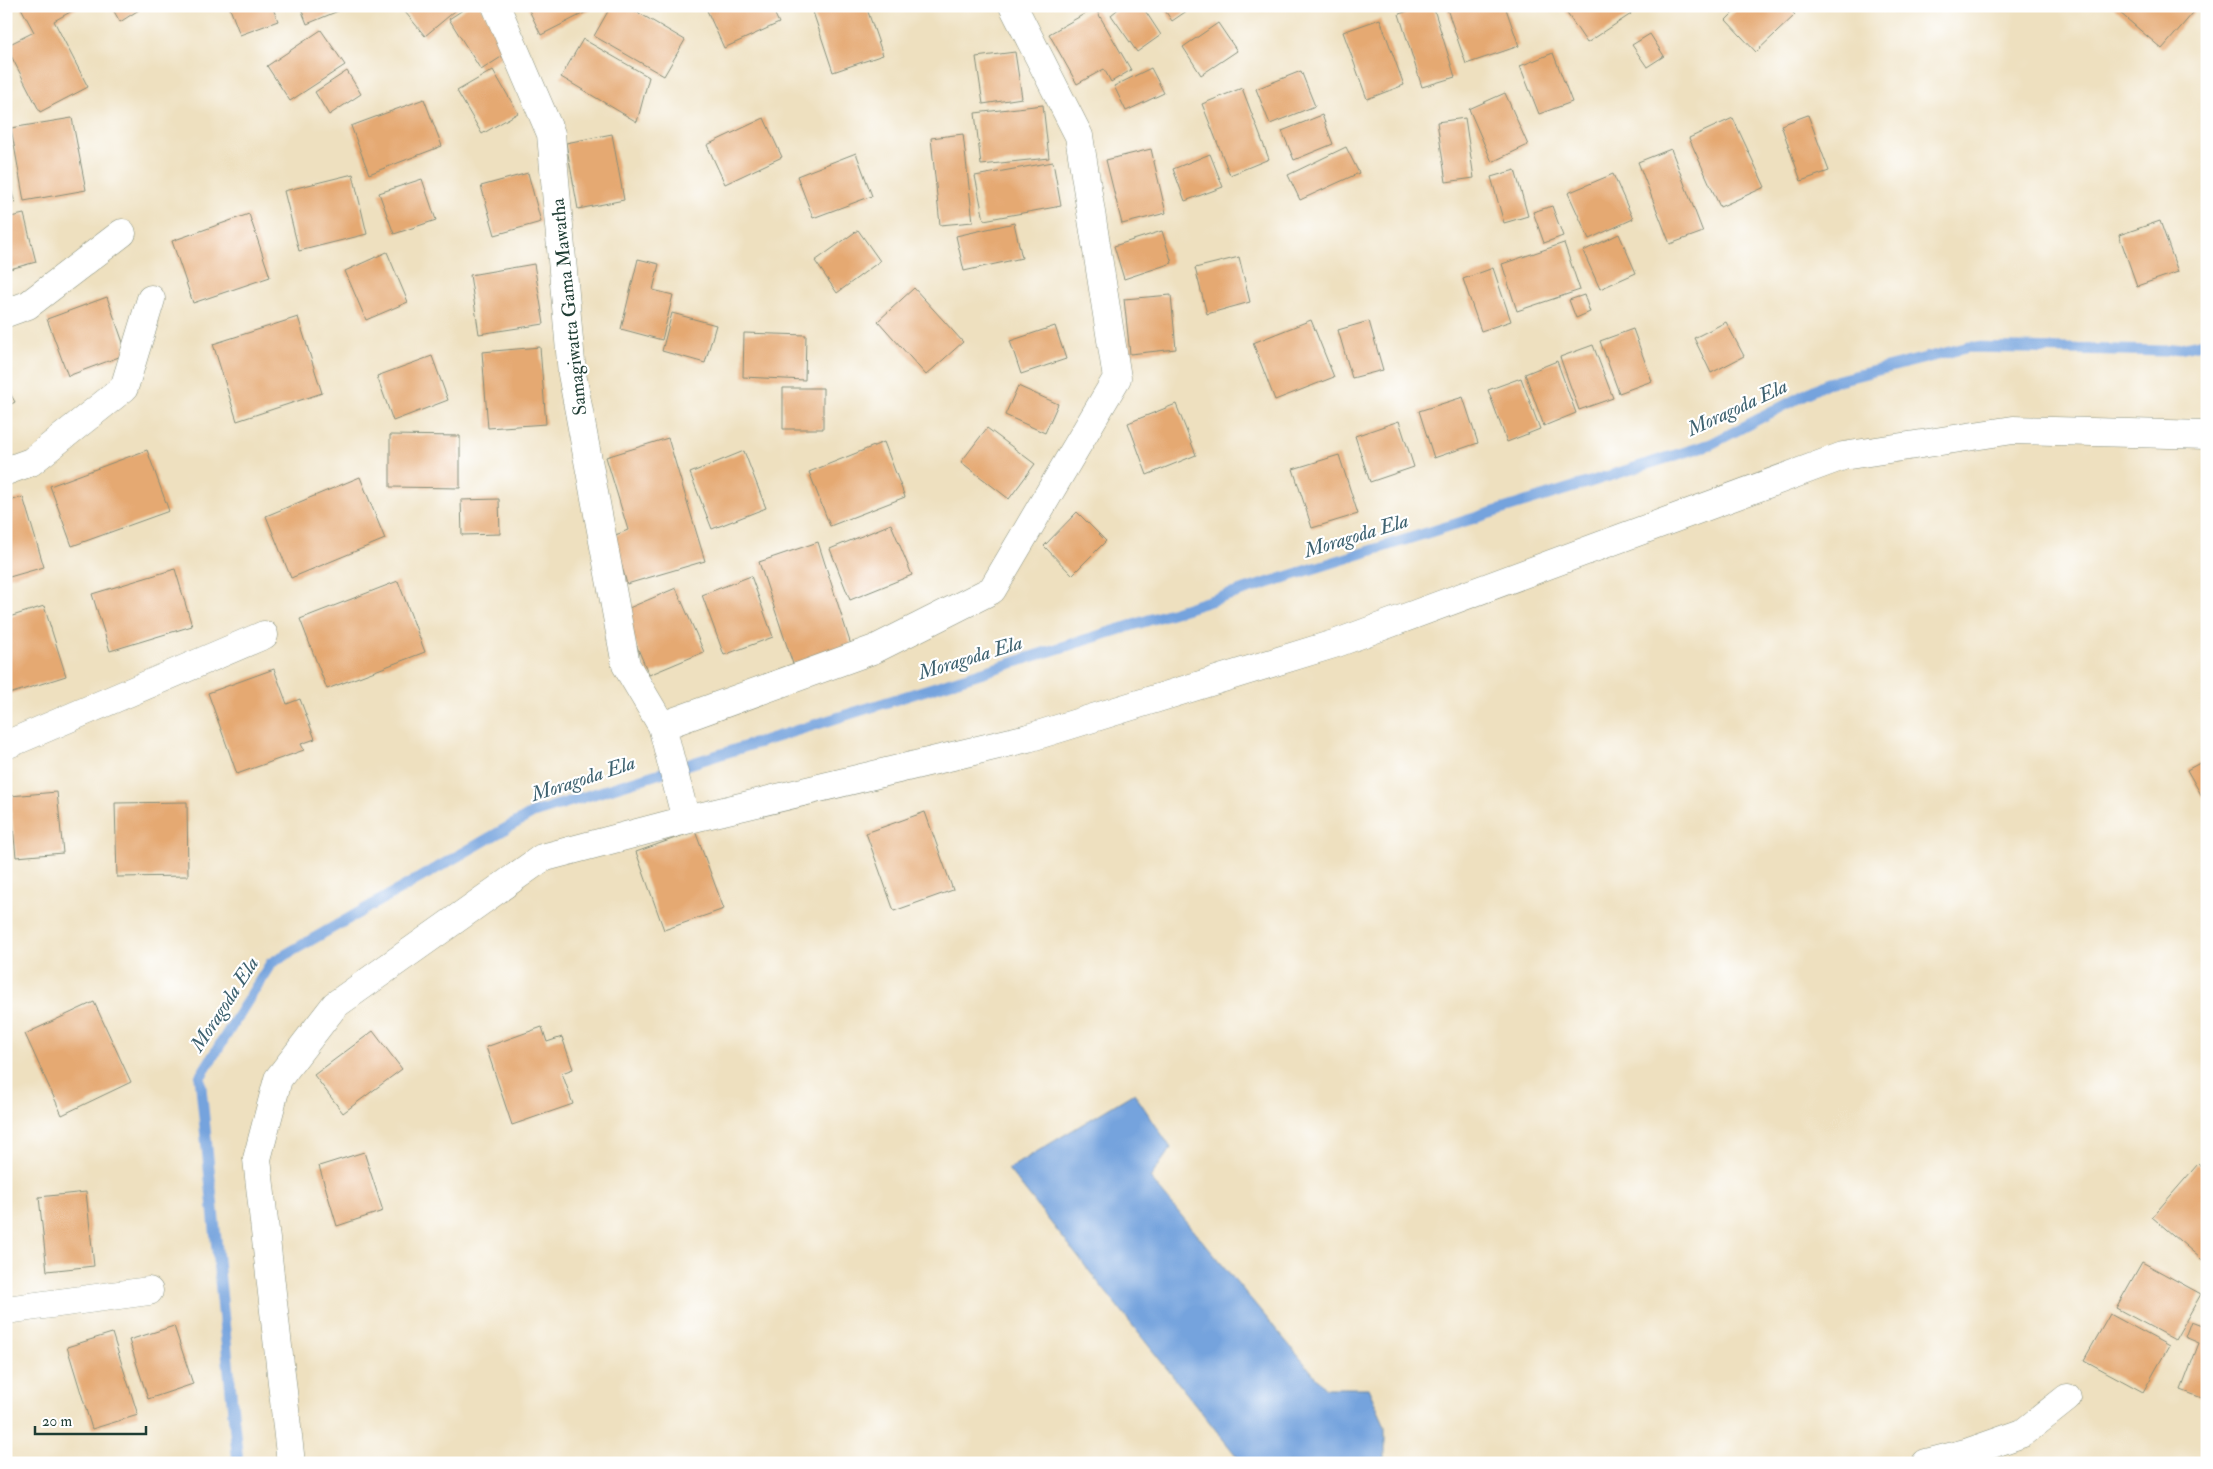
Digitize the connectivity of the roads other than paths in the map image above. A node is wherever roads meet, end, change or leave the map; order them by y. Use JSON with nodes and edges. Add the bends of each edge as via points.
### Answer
{"nodes":[{"id":1,"x":496,"y":6,"type":"edge"},
{"id":2,"x":1013,"y":6,"type":"edge"},
{"id":3,"x":122,"y":233,"type":"dead end"},
{"id":4,"x":151,"y":299,"type":"dead end"},
{"id":5,"x":6,"y":313,"type":"edge"},
{"id":6,"x":2207,"y":435,"type":"edge"},
{"id":7,"x":6,"y":471,"type":"edge"},
{"id":8,"x":264,"y":635,"type":"dead end"},
{"id":9,"x":662,"y":726,"type":"junction"},
{"id":10,"x":6,"y":745,"type":"edge"},
{"id":11,"x":686,"y":820,"type":"junction"},
{"id":12,"x":149,"y":1291,"type":"dead end"},
{"id":13,"x":6,"y":1310,"type":"edge"},
{"id":14,"x":2068,"y":1398,"type":"dead end"},
{"id":15,"x":292,"y":1463,"type":"edge"},
{"id":16,"x":1926,"y":1463,"type":"edge"}],
"edges":[{"from":1,"to":9,"type":"street","name":"Samagiwatta Gama Mawatha","via":[[551,134],[572,374],[624,655],[626,665]]},
{"from":2,"to":9,"type":"street","via":[[1079,136],[1117,378],[992,590],[875,649]]},
{"from":3,"to":5,"type":"street","via":[[28,305]]},
{"from":4,"to":7,"type":"street","via":[[124,388],[31,462]]},
{"from":6,"to":11,"type":"street","via":[[2013,430],[1843,456],[1337,643],[1028,738]]},
{"from":8,"to":10,"type":"street"},
{"from":9,"to":11,"type":"street","name":"Samagiwatta Gama Mawatha"},
{"from":11,"to":15,"type":"street","via":[[542,858],[335,1005],[278,1079],[257,1159]]},
{"from":12,"to":13,"type":"street"},
{"from":14,"to":16,"type":"street","via":[[2023,1433]]}]}
